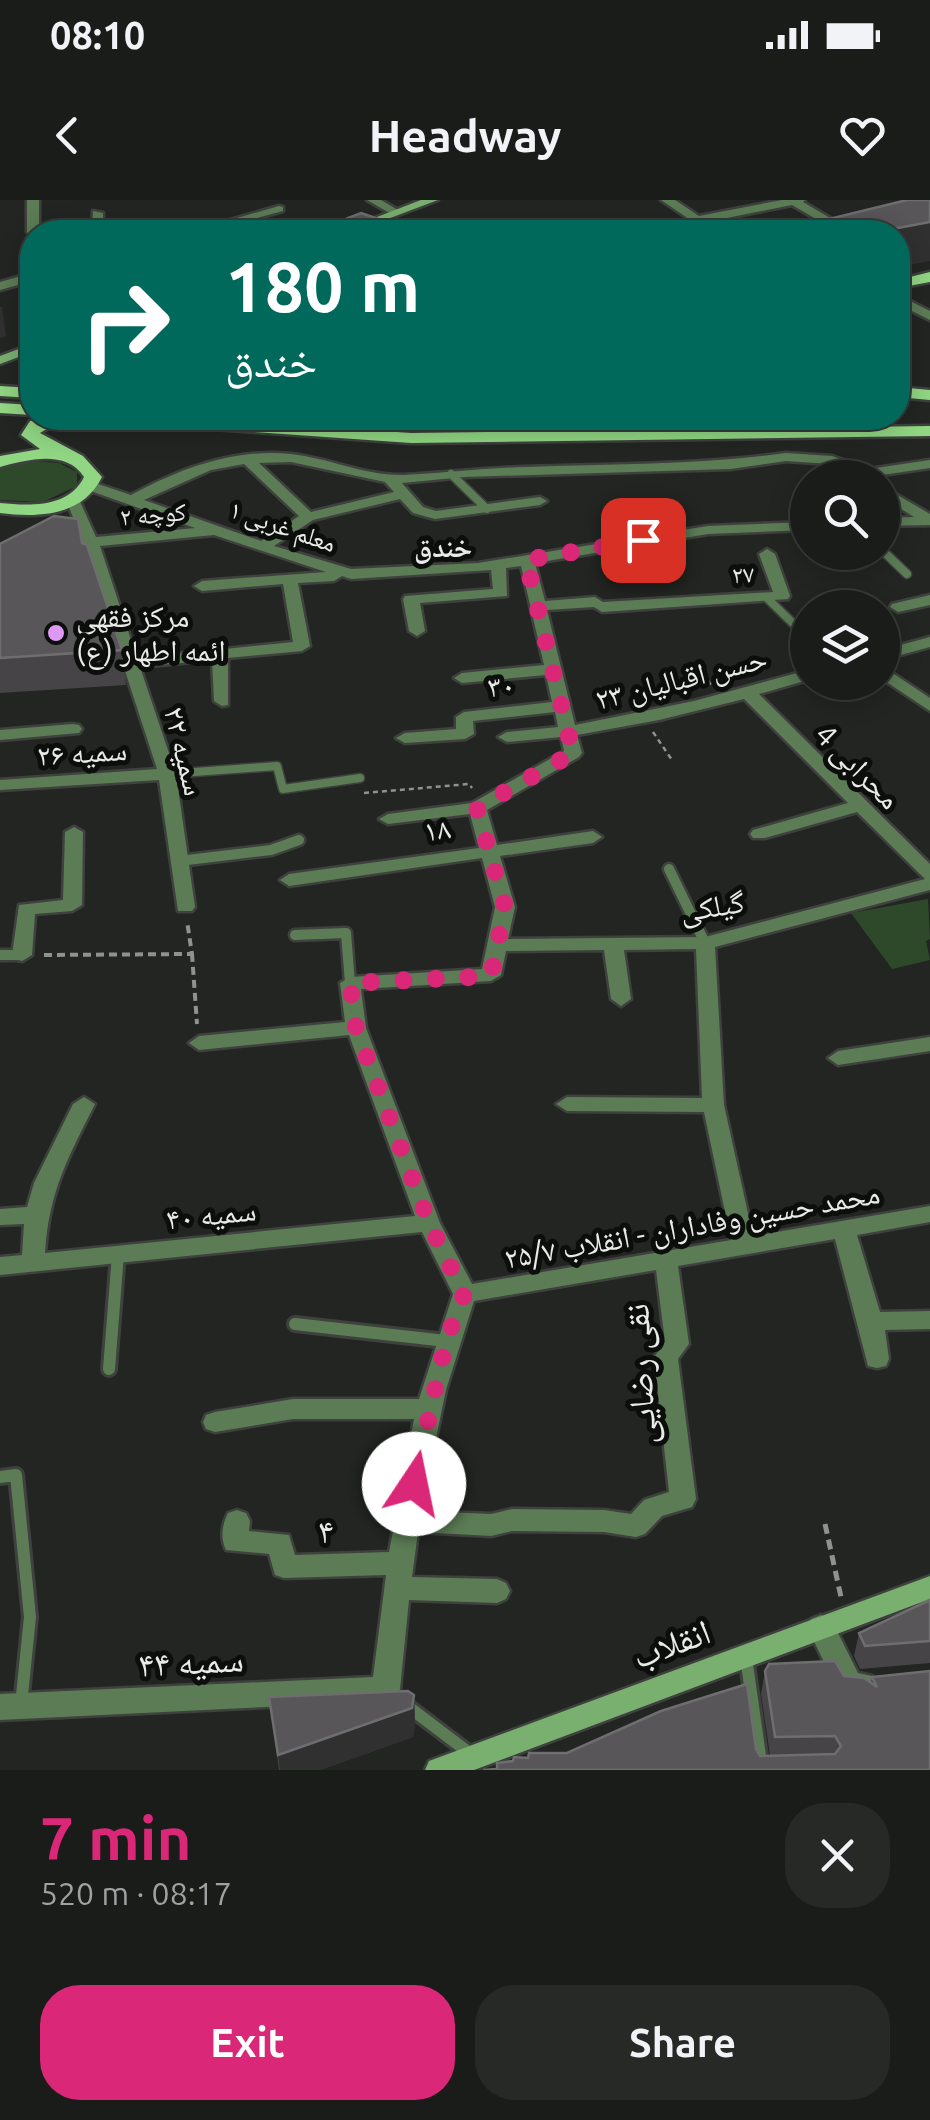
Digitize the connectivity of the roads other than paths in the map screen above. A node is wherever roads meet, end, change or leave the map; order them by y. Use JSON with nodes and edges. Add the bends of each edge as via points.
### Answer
{"nodes":[{"id":1,"x":262,"y":200,"type":"edge"},
{"id":2,"x":373,"y":200,"type":"edge"},
{"id":3,"x":432,"y":200,"type":"edge"},
{"id":4,"x":667,"y":200,"type":"edge"},
{"id":5,"x":796,"y":201,"type":"edge"},
{"id":6,"x":772,"y":202,"type":"edge"},
{"id":7,"x":96,"y":212,"type":"dead end"},
{"id":8,"x":397,"y":212,"type":"junction"},
{"id":9,"x":97,"y":220,"type":"edge"},
{"id":10,"x":238,"y":220,"type":"edge"},
{"id":11,"x":376,"y":220,"type":"edge"},
{"id":12,"x":698,"y":220,"type":"joint"},
{"id":13,"x":827,"y":220,"type":"edge"},
{"id":14,"x":33,"y":430,"type":"edge"},
{"id":15,"x":222,"y":430,"type":"edge"},
{"id":16,"x":294,"y":430,"type":"edge"},
{"id":17,"x":930,"y":431,"type":"edge"},
{"id":18,"x":930,"y":445,"type":"edge"},
{"id":19,"x":70,"y":458,"type":"junction"},
{"id":20,"x":248,"y":459,"type":"junction"},
{"id":21,"x":832,"y":460,"type":"edge"},
{"id":22,"x":0,"y":462,"type":"edge"},
{"id":23,"x":930,"y":464,"type":"edge"},
{"id":24,"x":900,"y":469,"type":"edge"},
{"id":25,"x":451,"y":474,"type":"junction"},
{"id":26,"x":389,"y":478,"type":"junction"},
{"id":27,"x":90,"y":486,"type":"junction"},
{"id":28,"x":403,"y":494,"type":"junction"},
{"id":29,"x":135,"y":499,"type":"junction"},
{"id":30,"x":72,"y":500,"type":"junction"},
{"id":31,"x":540,"y":501,"type":"dead end"},
{"id":32,"x":900,"y":501,"type":"edge"},
{"id":33,"x":487,"y":509,"type":"junction"},
{"id":34,"x":5,"y":512,"type":"edge"},
{"id":35,"x":308,"y":517,"type":"junction"},
{"id":36,"x":929,"y":520,"type":"edge"},
{"id":37,"x":900,"y":521,"type":"edge"},
{"id":38,"x":790,"y":527,"type":"edge"},
{"id":39,"x":219,"y":531,"type":"junction"},
{"id":40,"x":91,"y":542,"type":"junction"},
{"id":41,"x":264,"y":546,"type":"junction"},
{"id":42,"x":767,"y":554,"type":"dead end"},
{"id":43,"x":526,"y":560,"type":"junction"},
{"id":44,"x":498,"y":566,"type":"junction"},
{"id":45,"x":900,"y":567,"type":"edge"},
{"id":46,"x":351,"y":574,"type":"junction"},
{"id":47,"x":907,"y":574,"type":"dead end"},
{"id":48,"x":290,"y":580,"type":"junction"},
{"id":49,"x":202,"y":586,"type":"dead end"},
{"id":50,"x":767,"y":598,"type":"junction"},
{"id":51,"x":930,"y":600,"type":"edge"},
{"id":52,"x":539,"y":606,"type":"junction"},
{"id":53,"x":900,"y":607,"type":"edge"},
{"id":54,"x":790,"y":620,"type":"edge"},
{"id":55,"x":417,"y":632,"type":"dead end"},
{"id":56,"x":930,"y":642,"type":"edge"},
{"id":57,"x":900,"y":650,"type":"edge"},
{"id":58,"x":220,"y":655,"type":"junction"},
{"id":59,"x":132,"y":663,"type":"junction"},
{"id":60,"x":554,"y":669,"type":"junction"},
{"id":61,"x":462,"y":678,"type":"dead end"},
{"id":62,"x":790,"y":679,"type":"edge"},
{"id":63,"x":921,"y":690,"type":"edge"},
{"id":64,"x":748,"y":692,"type":"junction"},
{"id":65,"x":222,"y":701,"type":"dead end"},
{"id":66,"x":562,"y":706,"type":"junction"},
{"id":67,"x":930,"y":706,"type":"edge"},
{"id":68,"x":73,"y":730,"type":"dead end"},
{"id":69,"x":568,"y":733,"type":"junction"},
{"id":70,"x":0,"y":735,"type":"edge"},
{"id":71,"x":507,"y":737,"type":"dead end"},
{"id":72,"x":405,"y":738,"type":"dead end"},
{"id":73,"x":167,"y":774,"type":"junction"},
{"id":74,"x":360,"y":778,"type":"dead end"},
{"id":75,"x":0,"y":786,"type":"edge"},
{"id":76,"x":857,"y":806,"type":"junction"},
{"id":77,"x":479,"y":807,"type":"junction"},
{"id":78,"x":388,"y":818,"type":"dead end"},
{"id":79,"x":74,"y":832,"type":"dead end"},
{"id":80,"x":759,"y":834,"type":"dead end"},
{"id":81,"x":593,"y":836,"type":"dead end"},
{"id":82,"x":298,"y":840,"type":"dead end"},
{"id":83,"x":490,"y":852,"type":"junction"},
{"id":84,"x":179,"y":861,"type":"junction"},
{"id":85,"x":669,"y":869,"type":"dead end"},
{"id":86,"x":930,"y":876,"type":"edge"},
{"id":87,"x":289,"y":880,"type":"dead end"},
{"id":88,"x":930,"y":884,"type":"edge"},
{"id":89,"x":186,"y":907,"type":"road end"},
{"id":90,"x":295,"y":935,"type":"dead end"},
{"id":91,"x":613,"y":944,"type":"junction"},
{"id":92,"x":705,"y":944,"type":"junction"},
{"id":93,"x":498,"y":945,"type":"junction"},
{"id":94,"x":0,"y":955,"type":"edge"},
{"id":95,"x":22,"y":955,"type":"joint"},
{"id":96,"x":350,"y":983,"type":"junction"},
{"id":97,"x":621,"y":999,"type":"dead end"},
{"id":98,"x":356,"y":1028,"type":"junction"},
{"id":99,"x":198,"y":1043,"type":"road end"},
{"id":100,"x":930,"y":1044,"type":"edge"},
{"id":101,"x":838,"y":1058,"type":"dead end"},
{"id":102,"x":84,"y":1104,"type":"dead end"},
{"id":103,"x":567,"y":1104,"type":"dead end"},
{"id":104,"x":713,"y":1104,"type":"junction"},
{"id":105,"x":930,"y":1214,"type":"edge"},
{"id":106,"x":36,"y":1215,"type":"junction"},
{"id":107,"x":0,"y":1217,"type":"edge"},
{"id":108,"x":429,"y":1223,"type":"junction"},
{"id":109,"x":844,"y":1229,"type":"junction"},
{"id":110,"x":743,"y":1244,"type":"junction"},
{"id":111,"x":118,"y":1254,"type":"junction"},
{"id":112,"x":666,"y":1258,"type":"junction"},
{"id":113,"x":34,"y":1262,"type":"junction"},
{"id":114,"x":0,"y":1266,"type":"edge"},
{"id":115,"x":464,"y":1294,"type":"junction"},
{"id":116,"x":930,"y":1320,"type":"edge"},
{"id":117,"x":871,"y":1321,"type":"junction"},
{"id":118,"x":295,"y":1324,"type":"dead end"},
{"id":119,"x":446,"y":1341,"type":"junction"},
{"id":120,"x":877,"y":1359,"type":"dead end"},
{"id":121,"x":109,"y":1369,"type":"dead end"},
{"id":122,"x":429,"y":1409,"type":"junction"},
{"id":123,"x":216,"y":1422,"type":"dead end"},
{"id":124,"x":0,"y":1477,"type":"edge"},
{"id":125,"x":237,"y":1520,"type":"dead end"},
{"id":126,"x":407,"y":1521,"type":"junction"},
{"id":127,"x":398,"y":1575,"type":"junction"},
{"id":128,"x":930,"y":1587,"type":"edge"},
{"id":129,"x":497,"y":1591,"type":"dead end"},
{"id":130,"x":833,"y":1623,"type":"junction"},
{"id":131,"x":745,"y":1656,"type":"junction"},
{"id":132,"x":882,"y":1683,"type":"edge"},
{"id":133,"x":386,"y":1689,"type":"junction"},
{"id":134,"x":11,"y":1706,"type":"edge"},
{"id":135,"x":475,"y":1763,"type":"edge"},
{"id":136,"x":778,"y":1769,"type":"edge"},
{"id":137,"x":438,"y":1770,"type":"edge"},
{"id":138,"x":762,"y":1770,"type":"edge"}],
"edges":[{"from":1,"to":10,"type":"street","via":[[279,209]]},
{"from":2,"to":8,"type":"street"},
{"from":3,"to":8,"type":"main road"},
{"from":4,"to":12,"type":"street"},
{"from":5,"to":6,"type":"street"},
{"from":5,"to":13,"type":"street"},
{"from":6,"to":12,"type":"street"},
{"from":7,"to":9,"type":"street"},
{"from":8,"to":11,"type":"main road"},
{"from":14,"to":19,"type":"main road","via":[[30,435]]},
{"from":15,"to":18,"type":"main road","via":[[251,441],[396,451]]},
{"from":16,"to":17,"type":"main road","via":[[411,438]]},
{"from":19,"to":22,"type":"main road","via":[[38,454]]},
{"from":19,"to":27,"type":"main road","via":[[90,470]]},
{"from":20,"to":26,"type":"street","via":[[291,458]]},
{"from":20,"to":29,"type":"street","via":[[208,466]]},
{"from":20,"to":35,"type":"street"},
{"from":21,"to":25,"type":"street"},
{"from":23,"to":24,"type":"street"},
{"from":25,"to":26,"type":"street"},
{"from":25,"to":33,"type":"lane"},
{"from":26,"to":28,"type":"street"},
{"from":27,"to":29,"type":"street","name":"معلم غربی ۱"},
{"from":27,"to":30,"type":"main road"},
{"from":28,"to":33,"type":"street","via":[[418,510],[435,515]]},
{"from":28,"to":35,"type":"street"},
{"from":29,"to":39,"type":"street","name":"معلم غربی ۱"},
{"from":30,"to":34,"type":"main road"},
{"from":30,"to":40,"type":"street","name":"سمیه ۲۲"},
{"from":31,"to":33,"type":"street"},
{"from":32,"to":36,"type":"street"},
{"from":35,"to":41,"type":"street"},
{"from":36,"to":37,"type":"street"},
{"from":38,"to":43,"type":"street","name":"معلم غربی ۱","via":[[708,530]]},
{"from":39,"to":40,"type":"street","name":"کوچه ۲"},
{"from":39,"to":41,"type":"street","name":"معلم غربی ۱"},
{"from":40,"to":59,"type":"street","name":"سمیه ۲۲"},
{"from":41,"to":46,"type":"street","name":"معلم غربی ۱"},
{"from":42,"to":50,"type":"street","name":"۲۷","via":[[782,596]]},
{"from":43,"to":44,"type":"street","name":"معلم غربی ۱"},
{"from":43,"to":52,"type":"street"},
{"from":44,"to":46,"type":"street","name":"معلم غربی ۱"},
{"from":44,"to":55,"type":"street","via":[[501,592],[411,598]]},
{"from":45,"to":47,"type":"lane"},
{"from":46,"to":48,"type":"street"},
{"from":48,"to":49,"type":"street"},
{"from":48,"to":58,"type":"street","via":[[302,646]]},
{"from":50,"to":52,"type":"street","name":"۲۷"},
{"from":50,"to":54,"type":"lane"},
{"from":51,"to":53,"type":"street"},
{"from":52,"to":60,"type":"street"},
{"from":56,"to":57,"type":"street"},
{"from":58,"to":59,"type":"street"},
{"from":58,"to":65,"type":"street"},
{"from":59,"to":73,"type":"street","name":"سمیه ۲۲"},
{"from":60,"to":61,"type":"street"},
{"from":60,"to":66,"type":"street"},
{"from":62,"to":64,"type":"street","name":"۲۳ حسن اقبالیان"},
{"from":63,"to":67,"type":"street"},
{"from":64,"to":69,"type":"street","name":"۲۳ حسن اقبالیان"},
{"from":64,"to":76,"type":"street","name":"محرابی 4"},
{"from":66,"to":69,"type":"street"},
{"from":66,"to":72,"type":"street","name":"۳۰","via":[[464,717],[465,734]]},
{"from":68,"to":70,"type":"street"},
{"from":69,"to":71,"type":"street","name":"۲۳ حسن اقبالیان"},
{"from":69,"to":77,"type":"street","via":[[573,753]]},
{"from":73,"to":74,"type":"lane","via":[[278,766],[283,790]]},
{"from":73,"to":75,"type":"street","name":"سمیه ۲۶"},
{"from":73,"to":84,"type":"street","name":"سمیه ۲۲"},
{"from":76,"to":80,"type":"street"},
{"from":76,"to":86,"type":"street","name":"محرابی 4"},
{"from":77,"to":78,"type":"street"},
{"from":77,"to":83,"type":"street"},
{"from":79,"to":95,"type":"street","via":[[72,906],[26,909]]},
{"from":81,"to":83,"type":"street","name":"۱۸"},
{"from":82,"to":84,"type":"lane","via":[[271,850]]},
{"from":83,"to":87,"type":"street","name":"۱۸"},
{"from":83,"to":93,"type":"street","via":[[505,907]]},
{"from":84,"to":89,"type":"street","name":"سمیه ۲۲"},
{"from":85,"to":92,"type":"lane"},
{"from":88,"to":92,"type":"street","name":"گیلکی"},
{"from":90,"to":96,"type":"lane","via":[[346,932]]},
{"from":91,"to":92,"type":"street","name":"گیلکی"},
{"from":91,"to":93,"type":"street","name":"گیلکی"},
{"from":91,"to":97,"type":"street"},
{"from":92,"to":104,"type":"street"},
{"from":93,"to":96,"type":"street","via":[[491,976]]},
{"from":94,"to":95,"type":"lane"},
{"from":96,"to":98,"type":"street"},
{"from":98,"to":99,"type":"street"},
{"from":98,"to":108,"type":"street"},
{"from":100,"to":101,"type":"street"},
{"from":102,"to":106,"type":"street"},
{"from":103,"to":104,"type":"street"},
{"from":104,"to":110,"type":"street"},
{"from":105,"to":109,"type":"street","name":"محمد حسین وفاداران - انقلاب ۲۵/۷"},
{"from":106,"to":107,"type":"street"},
{"from":106,"to":113,"type":"street"},
{"from":108,"to":111,"type":"street","name":"سمیه ۴۰"},
{"from":108,"to":115,"type":"street"},
{"from":109,"to":110,"type":"street","name":"محمد حسین وفاداران - انقلاب ۲۵/۷"},
{"from":109,"to":117,"type":"street"},
{"from":110,"to":112,"type":"street","name":"محمد حسین وفاداران - انقلاب ۲۵/۷"},
{"from":111,"to":113,"type":"street","name":"سمیه ۴۰"},
{"from":111,"to":121,"type":"lane"},
{"from":112,"to":115,"type":"street","name":"محمد حسین وفاداران - انقلاب ۲۵/۷"},
{"from":112,"to":126,"type":"street","name":"نقی رضایی","via":[[677,1344],[666,1356],[683,1499],[653,1508],[636,1526]]},
{"from":113,"to":114,"type":"street","name":"سمیه ۴۰"},
{"from":115,"to":119,"type":"street"},
{"from":116,"to":117,"type":"street"},
{"from":117,"to":120,"type":"street"},
{"from":118,"to":119,"type":"lane"},
{"from":119,"to":122,"type":"street"},
{"from":122,"to":123,"type":"street","via":[[293,1409]]},
{"from":122,"to":126,"type":"street"},
{"from":124,"to":134,"type":"lane","via":[[16,1474],[30,1616]]},
{"from":125,"to":127,"type":"street","name":"۴","via":[[235,1542],[280,1543],[284,1567]]},
{"from":126,"to":127,"type":"street"},
{"from":127,"to":129,"type":"street"},
{"from":127,"to":133,"type":"street"},
{"from":128,"to":130,"type":"main road","name":"انقلاب"},
{"from":130,"to":131,"type":"main road","name":"انقلاب"},
{"from":130,"to":132,"type":"street","via":[[850,1686]]},
{"from":131,"to":135,"type":"main road","name":"انقلاب"},
{"from":131,"to":138,"type":"lane"},
{"from":133,"to":134,"type":"street","name":"سمیه ۴۴"},
{"from":133,"to":135,"type":"lane"},
{"from":135,"to":137,"type":"main road","name":"انقلاب"},
{"from":136,"to":138,"type":"lane"}]}
